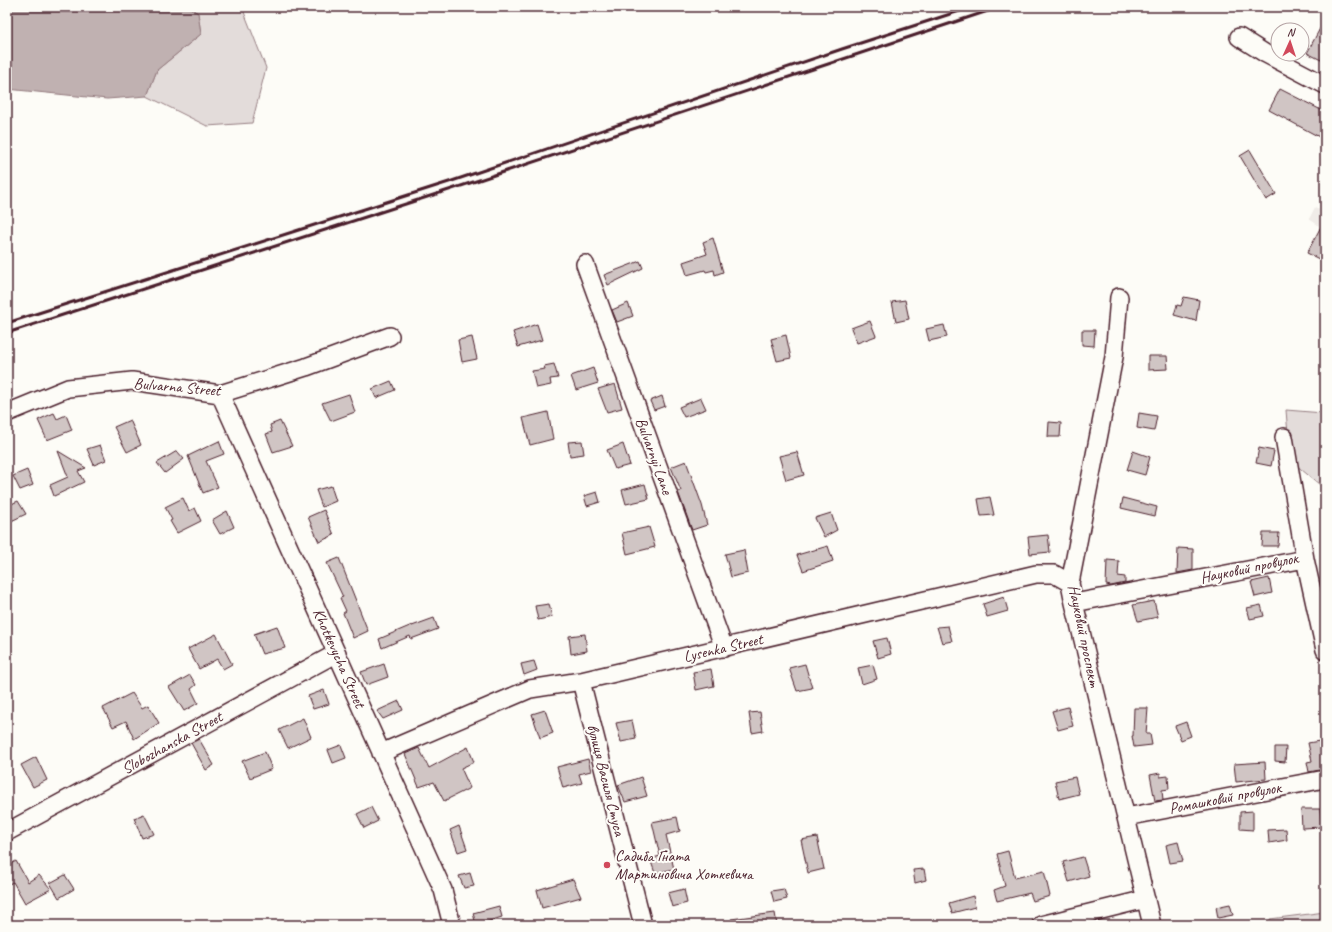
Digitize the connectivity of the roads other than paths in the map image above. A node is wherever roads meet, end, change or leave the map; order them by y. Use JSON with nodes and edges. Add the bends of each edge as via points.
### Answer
{"nodes":[{"id":1,"x":1239,"y":37,"type":"dead end"},
{"id":2,"x":1325,"y":85,"type":"edge"},
{"id":3,"x":585,"y":264,"type":"dead end"},
{"id":4,"x":1119,"y":297,"type":"dead end"},
{"id":5,"x":390,"y":336,"type":"dead end"},
{"id":6,"x":220,"y":394,"type":"junction"},
{"id":7,"x":7,"y":413,"type":"edge"},
{"id":8,"x":1284,"y":437,"type":"dead end"},
{"id":9,"x":1305,"y":559,"type":"junction"},
{"id":10,"x":1070,"y":583,"type":"junction"},
{"id":11,"x":1074,"y":603,"type":"junction"},
{"id":12,"x":724,"y":648,"type":"junction"},
{"id":13,"x":1325,"y":650,"type":"edge"},
{"id":14,"x":336,"y":653,"type":"junction"},
{"id":15,"x":581,"y":681,"type":"junction"},
{"id":16,"x":381,"y":753,"type":"junction"},
{"id":17,"x":1325,"y":779,"type":"edge"},
{"id":18,"x":1126,"y":817,"type":"junction"},
{"id":19,"x":7,"y":832,"type":"edge"},
{"id":20,"x":1146,"y":899,"type":"junction"},
{"id":21,"x":452,"y":925,"type":"edge"},
{"id":22,"x":643,"y":925,"type":"edge"},
{"id":23,"x":1041,"y":925,"type":"edge"},
{"id":24,"x":1152,"y":925,"type":"edge"}],
"edges":[{"from":1,"to":2,"type":"street"},
{"from":3,"to":12,"type":"street","name":"Bulvarnyi Lane"},
{"from":4,"to":10,"type":"street","name":"Науковий проспект","via":[[1114,357]]},
{"from":5,"to":6,"type":"street","name":"Bulvarna Street","via":[[306,367]]},
{"from":6,"to":7,"type":"street","name":"Bulvarna Street","via":[[132,381],[68,388]]},
{"from":6,"to":14,"type":"street","name":"Khotkevycha Street"},
{"from":8,"to":9,"type":"street","name":"Науковий провулок"},
{"from":9,"to":11,"type":"street","name":"Науковий провулок"},
{"from":9,"to":13,"type":"street"},
{"from":10,"to":11,"type":"street","name":"Науковий проспект"},
{"from":10,"to":12,"type":"street","name":"Lysenka Street","via":[[1054,574],[1036,574]]},
{"from":11,"to":18,"type":"street","name":"Науковий проспект"},
{"from":12,"to":15,"type":"street","name":"Lysenka Street"},
{"from":14,"to":16,"type":"street","name":"Khotkevycha Street"},
{"from":14,"to":19,"type":"street","name":"Slobozhanska Street"},
{"from":15,"to":16,"type":"street","name":"Lysenka Street","via":[[530,689]]},
{"from":15,"to":22,"type":"street","name":"вулиця Василя Стуса"},
{"from":16,"to":21,"type":"street","name":"Khotkevycha Street","via":[[443,890]]},
{"from":17,"to":18,"type":"street","name":"Ромашковий провулок"},
{"from":18,"to":20,"type":"street","name":"Науковий проспект"},
{"from":20,"to":23,"type":"street"},
{"from":20,"to":24,"type":"street","name":"Науковий проспект"}]}
